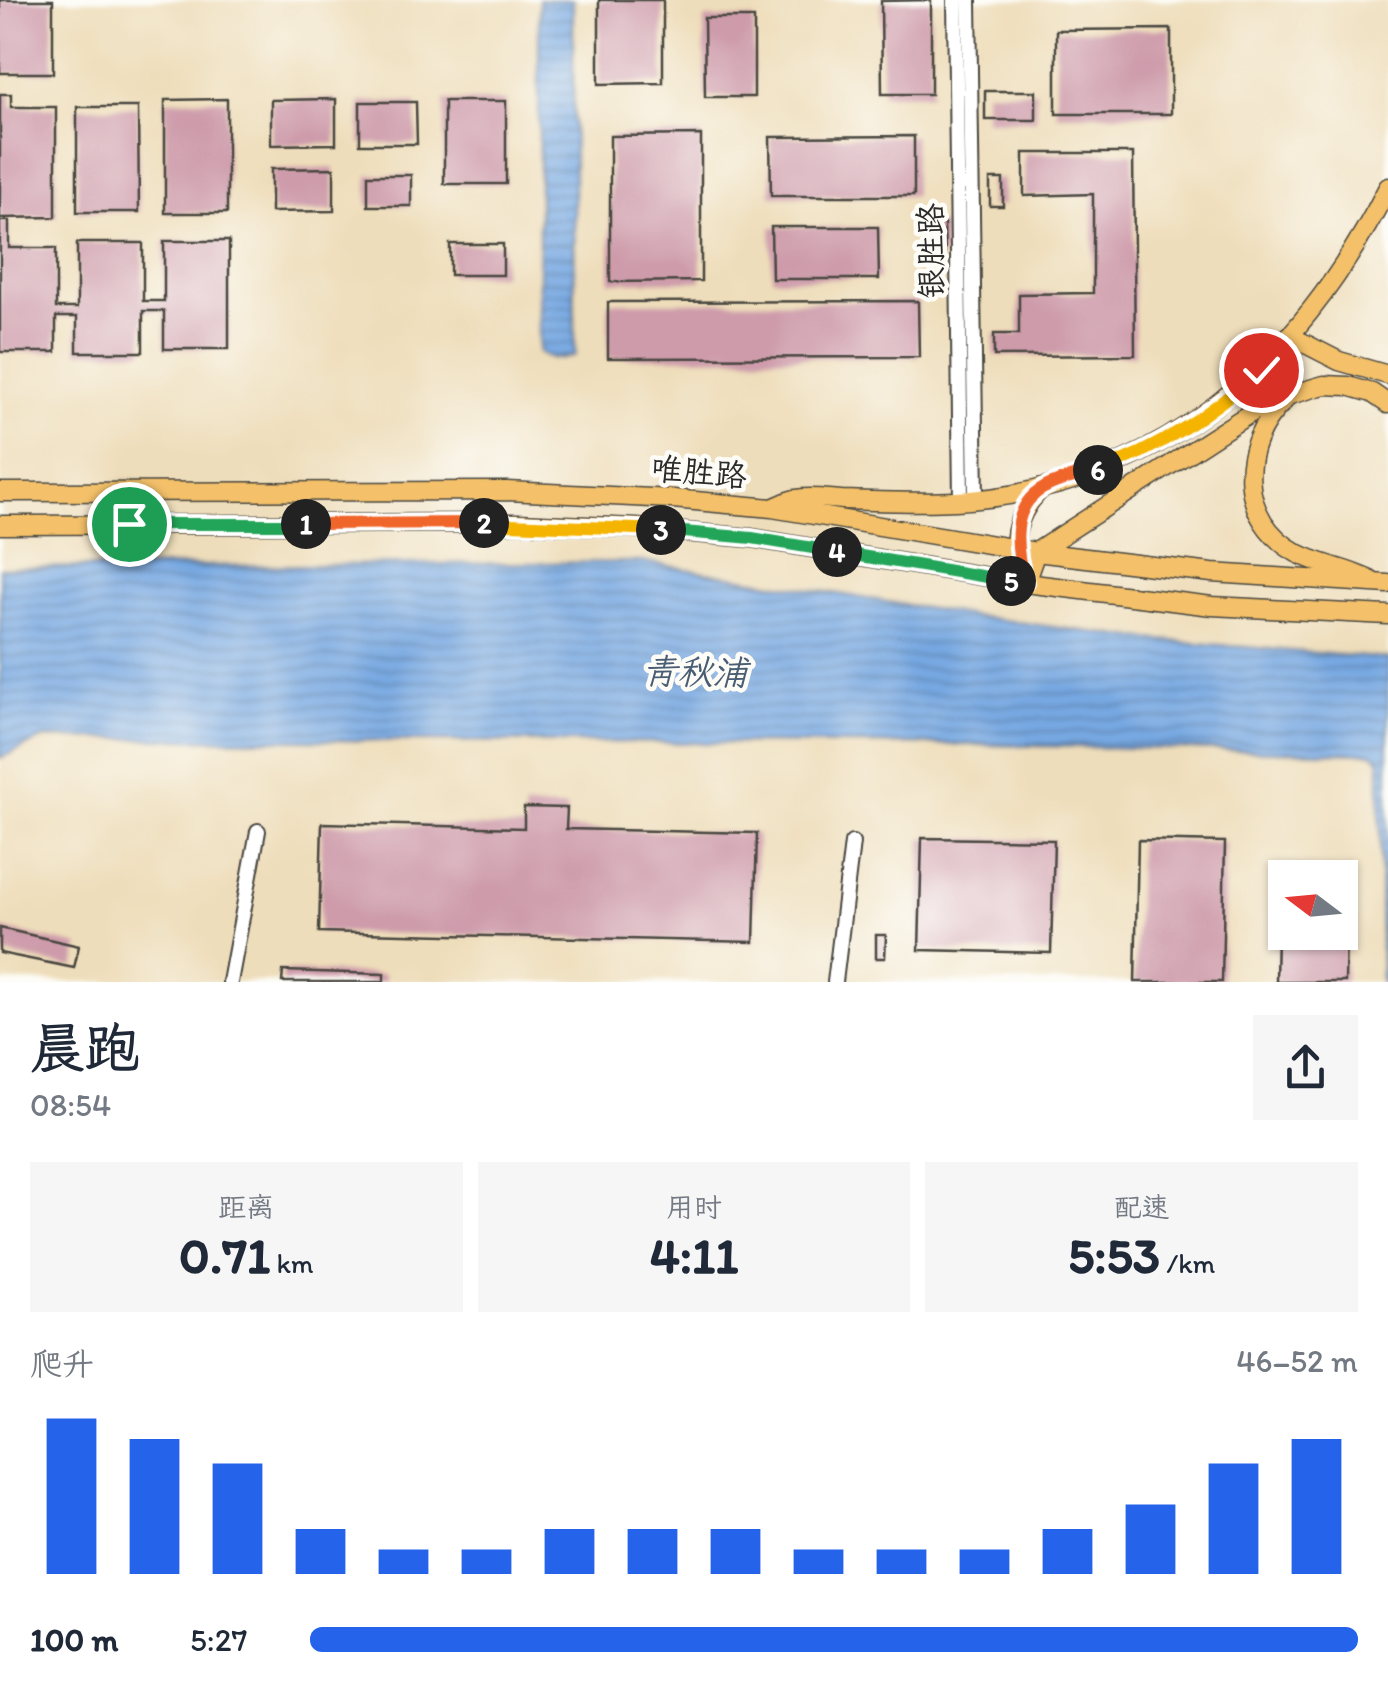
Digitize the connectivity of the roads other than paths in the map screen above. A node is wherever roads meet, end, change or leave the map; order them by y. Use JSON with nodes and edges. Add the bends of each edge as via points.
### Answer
{"nodes":[{"id":1,"x":954,"y":0,"type":"edge"},
{"id":2,"x":969,"y":0,"type":"edge"},
{"id":3,"x":1388,"y":187,"type":"edge"},
{"id":4,"x":1292,"y":337,"type":"junction"},
{"id":5,"x":1388,"y":376,"type":"edge"},
{"id":6,"x":1295,"y":391,"type":"junction"},
{"id":7,"x":1388,"y":404,"type":"edge"},
{"id":8,"x":1042,"y":488,"type":"junction"},
{"id":9,"x":0,"y":492,"type":"edge"},
{"id":10,"x":969,"y":500,"type":"junction"},
{"id":11,"x":772,"y":508,"type":"junction"},
{"id":12,"x":0,"y":525,"type":"edge"},
{"id":13,"x":1016,"y":550,"type":"junction"},
{"id":14,"x":1036,"y":552,"type":"junction"},
{"id":15,"x":1025,"y":583,"type":"junction"},
{"id":16,"x":1382,"y":584,"type":"edge"},
{"id":17,"x":1388,"y":614,"type":"edge"},
{"id":18,"x":258,"y":831,"type":"dead end"},
{"id":19,"x":852,"y":842,"type":"dead end"},
{"id":20,"x":230,"y":982,"type":"edge"},
{"id":21,"x":836,"y":982,"type":"edge"}],
"edges":[{"from":1,"to":10,"type":"street","name":"银胜路"},
{"from":2,"to":10,"type":"street","name":"银胜路"},
{"from":3,"to":4,"type":"main road","via":[[1333,283]]},
{"from":4,"to":5,"type":"main road"},
{"from":4,"to":8,"type":"main road","via":[[1221,404],[1156,444]]},
{"from":6,"to":7,"type":"main road","via":[[1324,385],[1372,393]]},
{"from":6,"to":14,"type":"main road","via":[[1269,401]]},
{"from":6,"to":16,"type":"main road","via":[[1270,414],[1252,450],[1253,505],[1280,542],[1300,555]]},
{"from":8,"to":10,"type":"main road"},
{"from":8,"to":13,"type":"main road","via":[[1020,520]]},
{"from":9,"to":11,"type":"main road","name":"唯胜路","via":[[507,491]]},
{"from":10,"to":11,"type":"main road","via":[[797,498]]},
{"from":11,"to":13,"type":"main road","name":"唯胜路"},
{"from":12,"to":15,"type":"main road","name":"唯胜路","via":[[636,528],[752,538]]},
{"from":13,"to":14,"type":"main road","name":"唯胜路"},
{"from":13,"to":15,"type":"main road"},
{"from":14,"to":15,"type":"main road"},
{"from":14,"to":16,"type":"main road","name":"唯胜路"},
{"from":15,"to":17,"type":"main road","name":"唯胜路","via":[[1212,606]]},
{"from":18,"to":20,"type":"street"},
{"from":19,"to":21,"type":"street"}]}
